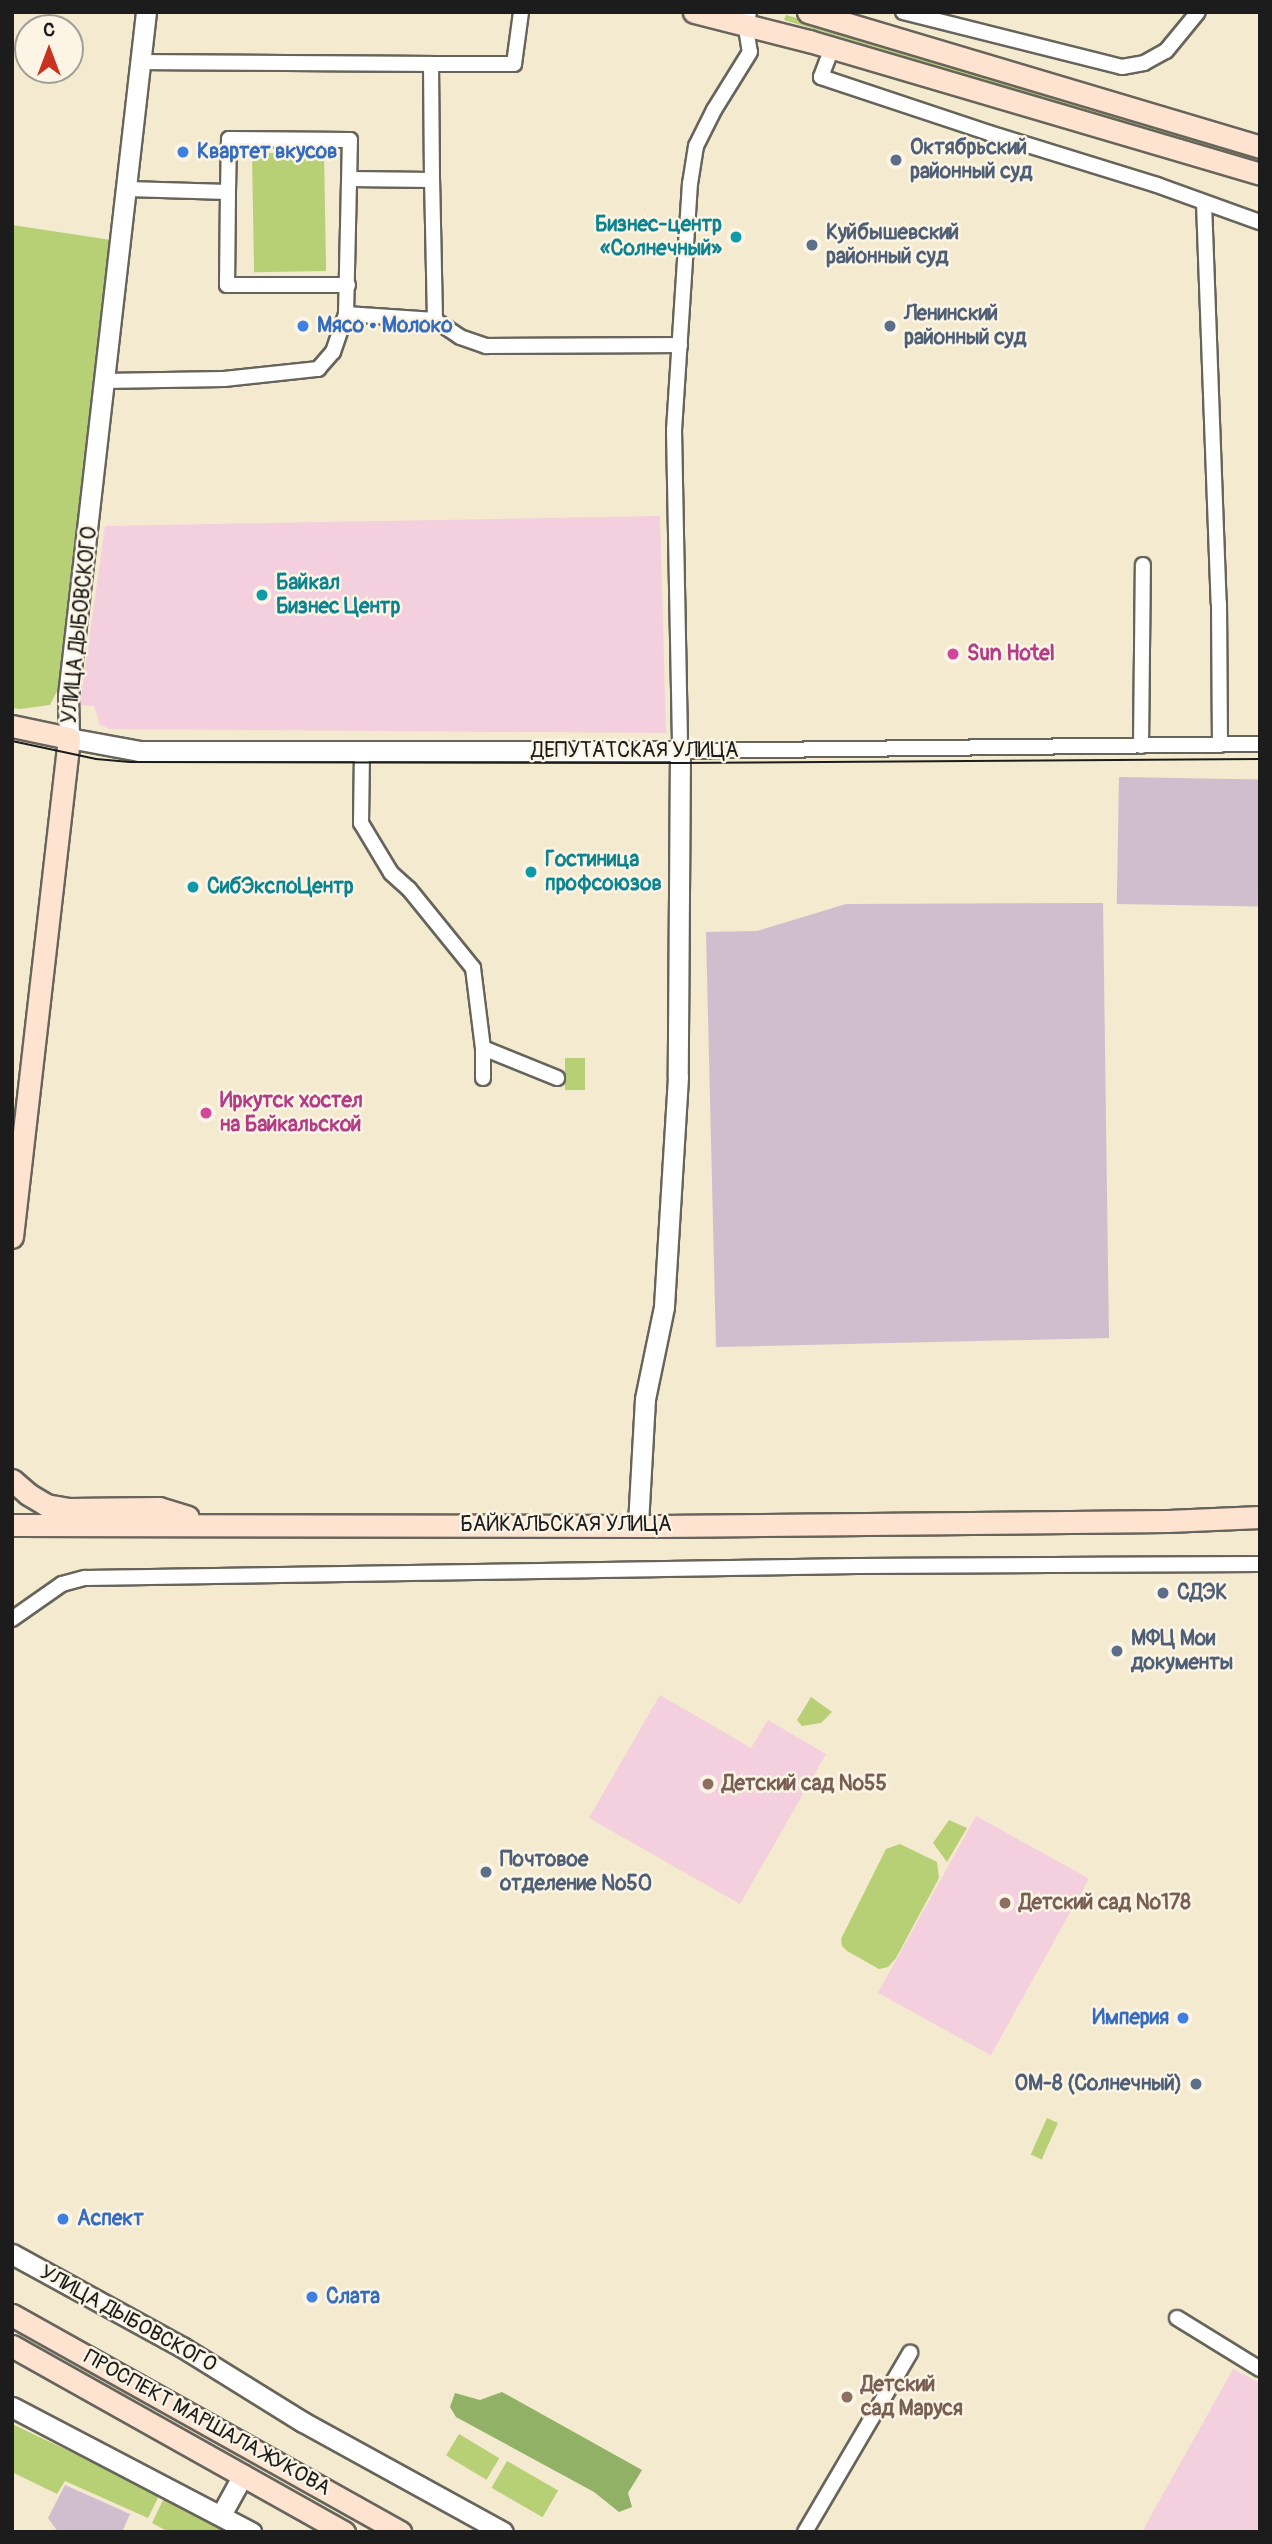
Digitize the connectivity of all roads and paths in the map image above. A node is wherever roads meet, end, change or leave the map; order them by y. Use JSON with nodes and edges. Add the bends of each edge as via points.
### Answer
{"nodes":[{"id":1,"x":146,"y":12,"type":"edge"},
{"id":2,"x":521,"y":12,"type":"edge"},
{"id":3,"x":694,"y":12,"type":"edge"},
{"id":4,"x":808,"y":12,"type":"edge"},
{"id":5,"x":903,"y":12,"type":"edge"},
{"id":6,"x":1198,"y":12,"type":"edge"},
{"id":7,"x":845,"y":19,"type":"edge"},
{"id":8,"x":748,"y":20,"type":"edge"},
{"id":9,"x":831,"y":48,"type":"junction"},
{"id":10,"x":141,"y":62,"type":"junction"},
{"id":11,"x":431,"y":64,"type":"junction"},
{"id":12,"x":1260,"y":147,"type":"edge"},
{"id":13,"x":1260,"y":174,"type":"edge"},
{"id":14,"x":350,"y":179,"type":"junction"},
{"id":15,"x":432,"y":180,"type":"junction"},
{"id":16,"x":127,"y":189,"type":"junction"},
{"id":17,"x":228,"y":192,"type":"junction"},
{"id":18,"x":1204,"y":203,"type":"junction"},
{"id":19,"x":1260,"y":222,"type":"edge"},
{"id":20,"x":348,"y":285,"type":"junction"},
{"id":21,"x":346,"y":314,"type":"junction"},
{"id":22,"x":435,"y":320,"type":"junction"},
{"id":23,"x":680,"y":345,"type":"junction"},
{"id":24,"x":103,"y":381,"type":"junction"},
{"id":25,"x":1143,"y":565,"type":"dead end"},
{"id":26,"x":12,"y":726,"type":"edge"},
{"id":27,"x":69,"y":738,"type":"junction"},
{"id":28,"x":1260,"y":744,"type":"edge"},
{"id":29,"x":1220,"y":745,"type":"junction"},
{"id":30,"x":1141,"y":746,"type":"junction"},
{"id":31,"x":680,"y":751,"type":"junction"},
{"id":32,"x":362,"y":752,"type":"junction"},
{"id":33,"x":483,"y":1048,"type":"junction"},
{"id":34,"x":483,"y":1078,"type":"dead end"},
{"id":35,"x":557,"y":1078,"type":"dead end"},
{"id":36,"x":12,"y":1237,"type":"edge"},
{"id":37,"x":12,"y":1480,"type":"edge"},
{"id":38,"x":1260,"y":1517,"type":"edge"},
{"id":39,"x":207,"y":1523,"type":"junction"},
{"id":40,"x":12,"y":1525,"type":"edge"},
{"id":41,"x":638,"y":1525,"type":"junction"},
{"id":42,"x":1260,"y":1564,"type":"edge"},
{"id":43,"x":12,"y":1619,"type":"edge"},
{"id":44,"x":12,"y":2254,"type":"edge"},
{"id":45,"x":12,"y":2315,"type":"edge"},
{"id":46,"x":1177,"y":2318,"type":"dead end"},
{"id":47,"x":12,"y":2346,"type":"edge"},
{"id":48,"x":910,"y":2353,"type":"dead end"},
{"id":49,"x":1260,"y":2369,"type":"edge"},
{"id":50,"x":12,"y":2407,"type":"edge"},
{"id":51,"x":243,"y":2475,"type":"junction"},
{"id":52,"x":221,"y":2515,"type":"junction"},
{"id":53,"x":251,"y":2532,"type":"edge"},
{"id":54,"x":344,"y":2532,"type":"edge"},
{"id":55,"x":401,"y":2532,"type":"edge"},
{"id":56,"x":503,"y":2532,"type":"edge"},
{"id":57,"x":805,"y":2532,"type":"edge"}],
"edges":[{"from":1,"to":10,"type":"street","name":"УЛИЦА ДЫБОВСКОГО"},
{"from":2,"to":11,"type":"street","via":[[514,64]]},
{"from":3,"to":8,"type":"main road"},
{"from":4,"to":7,"type":"main road"},
{"from":5,"to":6,"type":"street","via":[[1122,67],[1144,63],[1166,51]]},
{"from":7,"to":12,"type":"main road"},
{"from":8,"to":9,"type":"main road"},
{"from":8,"to":23,"type":"street","via":[[750,52],[696,146]]},
{"from":9,"to":13,"type":"main road"},
{"from":9,"to":18,"type":"street","via":[[821,77]]},
{"from":10,"to":11,"type":"street"},
{"from":10,"to":16,"type":"street","name":"УЛИЦА ДЫБОВСКОГО"},
{"from":11,"to":15,"type":"street"},
{"from":14,"to":15,"type":"street"},
{"from":14,"to":17,"type":"street","via":[[350,140],[229,139]]},
{"from":14,"to":20,"type":"street"},
{"from":15,"to":22,"type":"street"},
{"from":16,"to":17,"type":"street"},
{"from":16,"to":24,"type":"street","name":"УЛИЦА ДЫБОВСКОГО"},
{"from":17,"to":20,"type":"street","via":[[227,285]]},
{"from":18,"to":19,"type":"street"},
{"from":18,"to":29,"type":"street"},
{"from":20,"to":21,"type":"street"},
{"from":21,"to":22,"type":"street"},
{"from":21,"to":24,"type":"street","via":[[333,352],[318,369],[224,379]]},
{"from":22,"to":23,"type":"street","via":[[460,337],[486,345]]},
{"from":23,"to":31,"type":"street","via":[[674,430]]},
{"from":24,"to":27,"type":"street","name":"УЛИЦА ДЫБОВСКОГО","via":[[68,696]]},
{"from":25,"to":30,"type":"street"},
{"from":26,"to":27,"type":"main road","name":"ДЕПУТАТСКАЯ УЛИЦА"},
{"from":27,"to":32,"type":"street","name":"ДЕПУТАТСКАЯ УЛИЦА","via":[[139,751]]},
{"from":27,"to":36,"type":"main road","name":"УЛИЦА ДЫБОВСКОГО"},
{"from":28,"to":29,"type":"street","name":"ДЕПУТАТСКАЯ УЛИЦА"},
{"from":29,"to":30,"type":"street","name":"ДЕПУТАТСКАЯ УЛИЦА"},
{"from":30,"to":31,"type":"street","name":"ДЕПУТАТСКАЯ УЛИЦА"},
{"from":31,"to":32,"type":"street","name":"ДЕПУТАТСКАЯ УЛИЦА"},
{"from":31,"to":41,"type":"street","via":[[677,1090],[664,1307],[645,1399]]},
{"from":32,"to":33,"type":"street","via":[[361,823],[391,873],[473,968]]},
{"from":33,"to":34,"type":"street"},
{"from":33,"to":35,"type":"street"},
{"from":37,"to":39,"type":"main road","via":[[47,1505],[159,1508]]},
{"from":38,"to":41,"type":"main road","name":"БАЙКАЛЬСКАЯ УЛИЦА"},
{"from":39,"to":40,"type":"main road","name":"БАЙКАЛЬСКАЯ УЛИЦА"},
{"from":39,"to":41,"type":"main road","name":"БАЙКАЛЬСКАЯ УЛИЦА"},
{"from":42,"to":43,"type":"street","via":[[85,1578],[62,1584]]},
{"from":44,"to":56,"type":"street","name":"УЛИЦА ДЫБОВСКОГО"},
{"from":45,"to":55,"type":"main road","name":"ПРОСПЕКТ МАРШАЛА ЖУКОВА"},
{"from":46,"to":49,"type":"street"},
{"from":47,"to":51,"type":"main road","name":"ПРОСПЕКТ МАРШАЛА ЖУКОВА"},
{"from":48,"to":57,"type":"street"},
{"from":50,"to":52,"type":"street"},
{"from":51,"to":52,"type":"street"},
{"from":51,"to":54,"type":"main road","name":"ПРОСПЕКТ МАРШАЛА ЖУКОВА"},
{"from":52,"to":53,"type":"street"}]}
